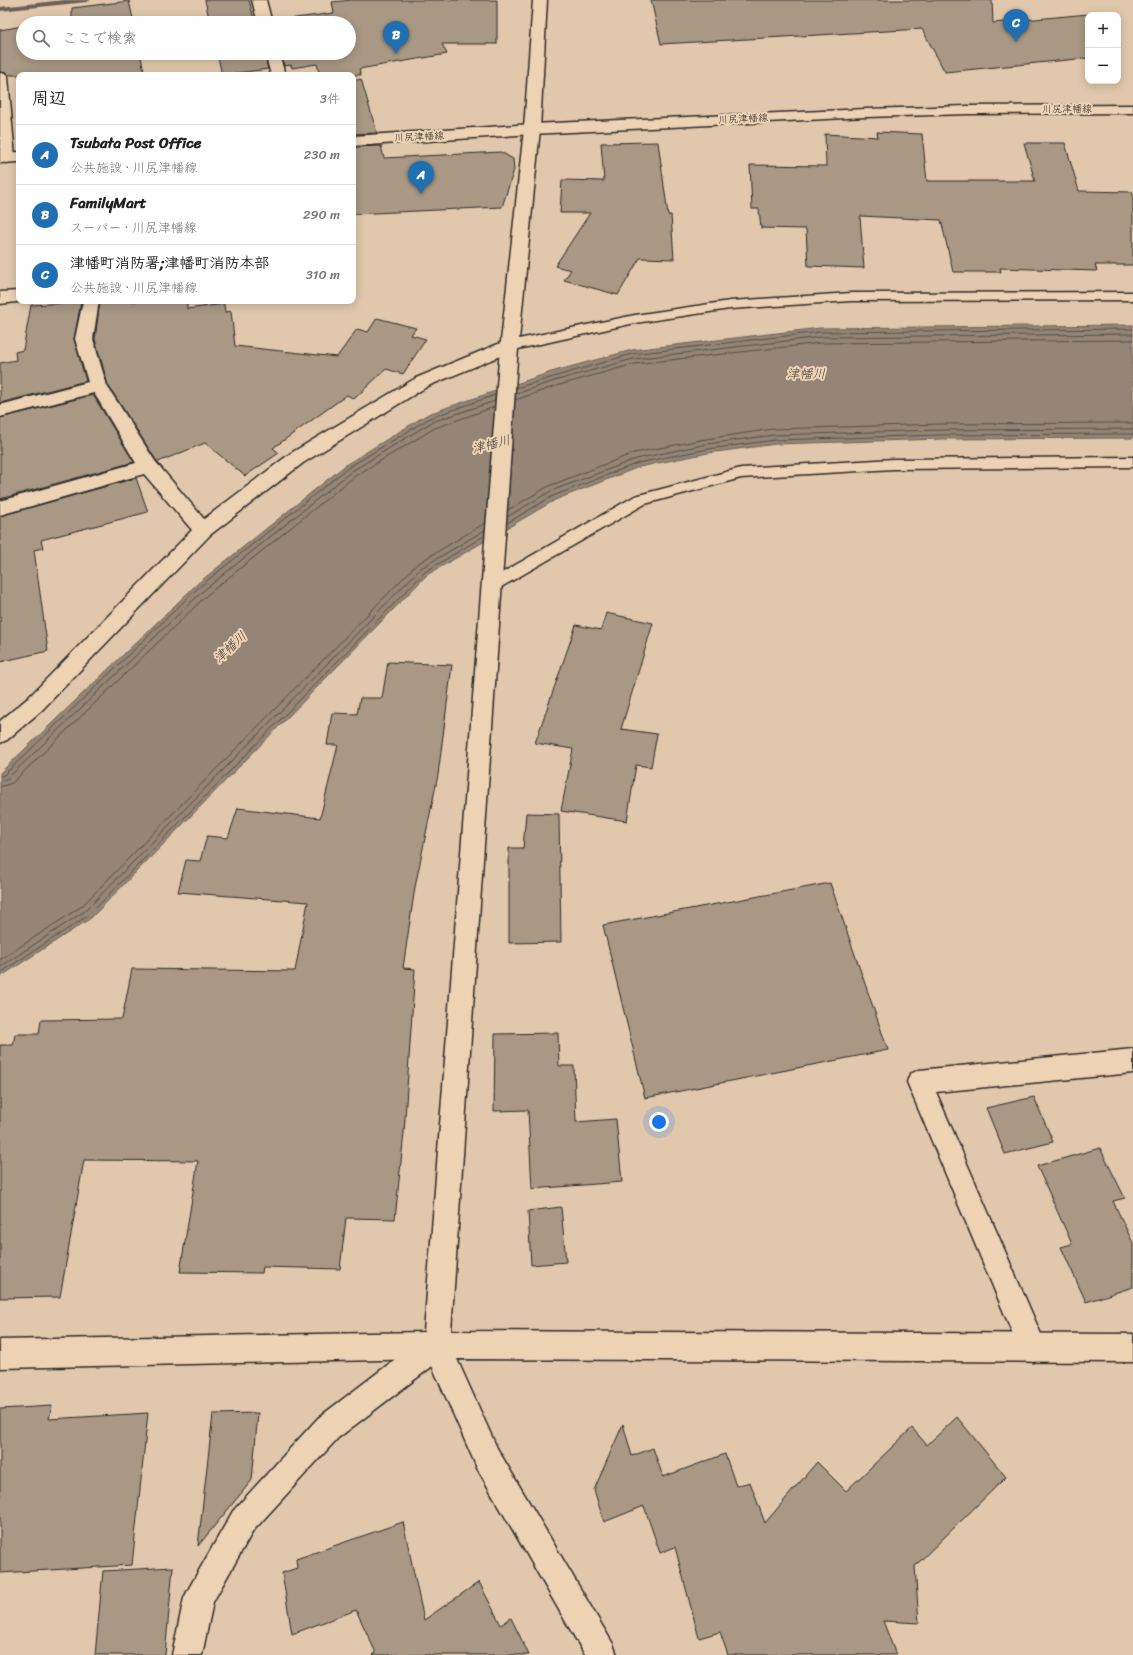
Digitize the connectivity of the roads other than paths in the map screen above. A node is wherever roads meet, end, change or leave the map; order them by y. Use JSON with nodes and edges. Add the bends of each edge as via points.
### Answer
{"nodes":[{"id":1,"x":259,"y":0,"type":"edge"},
{"id":2,"x":540,"y":0,"type":"edge"},
{"id":3,"x":263,"y":16,"type":"edge"},
{"id":4,"x":274,"y":60,"type":"edge"},
{"id":5,"x":277,"y":72,"type":"edge"},
{"id":6,"x":1,"y":77,"type":"edge"},
{"id":7,"x":1133,"y":109,"type":"edge"},
{"id":8,"x":532,"y":129,"type":"junction"},
{"id":9,"x":356,"y":140,"type":"edge"},
{"id":10,"x":9,"y":158,"type":"edge"},
{"id":11,"x":1133,"y":296,"type":"edge"},
{"id":12,"x":16,"y":297,"type":"edge"},
{"id":13,"x":0,"y":298,"type":"edge"},
{"id":14,"x":90,"y":304,"type":"edge"},
{"id":15,"x":509,"y":353,"type":"junction"},
{"id":16,"x":98,"y":386,"type":"junction"},
{"id":17,"x":0,"y":411,"type":"edge"},
{"id":18,"x":1133,"y":462,"type":"edge"},
{"id":19,"x":148,"y":466,"type":"junction"},
{"id":20,"x":0,"y":508,"type":"edge"},
{"id":21,"x":203,"y":530,"type":"junction"},
{"id":22,"x":491,"y":586,"type":"junction"},
{"id":23,"x":0,"y":734,"type":"edge"},
{"id":24,"x":1133,"y":1061,"type":"edge"},
{"id":25,"x":437,"y":1345,"type":"junction"},
{"id":26,"x":1033,"y":1348,"type":"junction"},
{"id":27,"x":1133,"y":1348,"type":"edge"},
{"id":28,"x":0,"y":1354,"type":"edge"},
{"id":29,"x":187,"y":1655,"type":"edge"},
{"id":30,"x":602,"y":1655,"type":"edge"}],
"edges":[{"from":1,"to":3,"type":"street"},
{"from":2,"to":8,"type":"street"},
{"from":4,"to":5,"type":"street"},
{"from":6,"to":10,"type":"street"},
{"from":7,"to":8,"type":"street","name":"川尻津幡線","via":[[866,113]]},
{"from":8,"to":9,"type":"street","name":"川尻津幡線"},
{"from":8,"to":15,"type":"street"},
{"from":11,"to":15,"type":"lane","via":[[851,297],[730,305],[635,319]]},
{"from":12,"to":13,"type":"street"},
{"from":14,"to":16,"type":"street","via":[[84,339]]},
{"from":15,"to":21,"type":"street","via":[[422,382],[297,458]]},
{"from":15,"to":22,"type":"street"},
{"from":16,"to":17,"type":"street"},
{"from":16,"to":19,"type":"street"},
{"from":18,"to":22,"type":"lane","via":[[894,464],[741,473],[640,500]]},
{"from":19,"to":20,"type":"street"},
{"from":19,"to":21,"type":"street"},
{"from":21,"to":23,"type":"street","via":[[35,704]]},
{"from":22,"to":25,"type":"street"},
{"from":24,"to":26,"type":"street","via":[[919,1082]]},
{"from":25,"to":26,"type":"street"},
{"from":25,"to":28,"type":"street"},
{"from":25,"to":29,"type":"street","via":[[328,1428],[243,1521],[199,1598]]},
{"from":25,"to":30,"type":"street","via":[[487,1458]]},
{"from":26,"to":27,"type":"street"}]}
